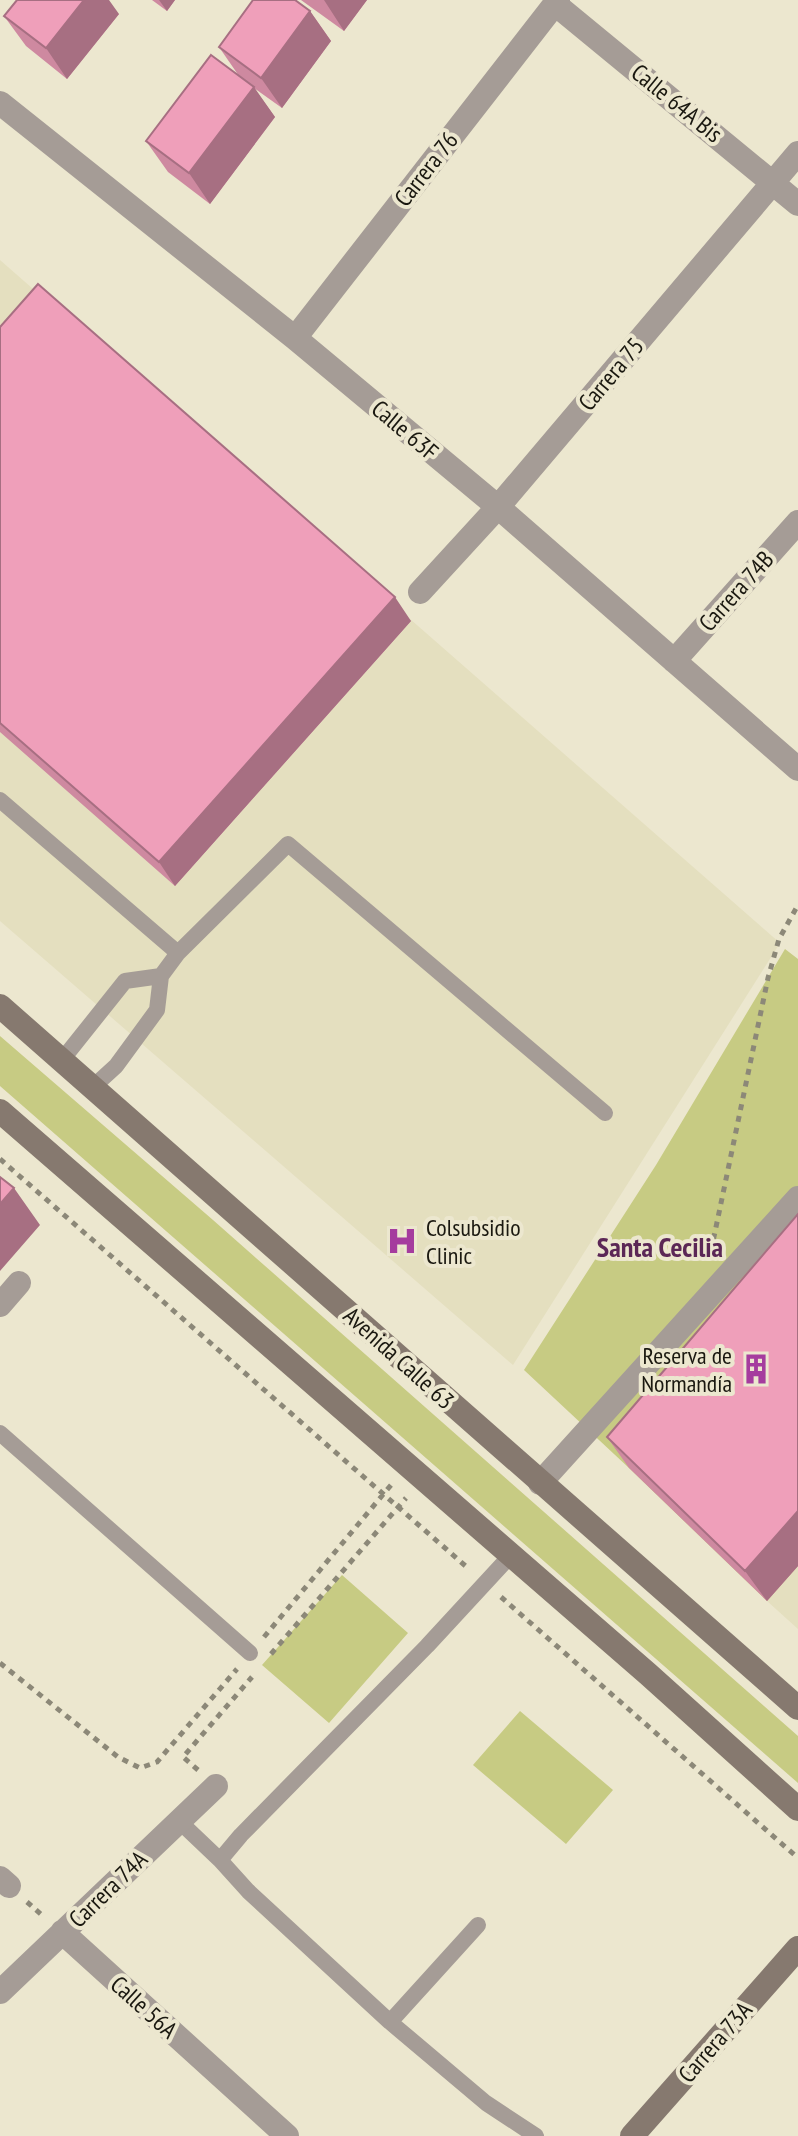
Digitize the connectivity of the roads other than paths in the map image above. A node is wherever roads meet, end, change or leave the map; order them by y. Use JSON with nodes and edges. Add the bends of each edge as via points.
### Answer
{"nodes":[{"id":1,"x":557,"y":2,"type":"edge"},
{"id":2,"x":3,"y":112,"type":"edge"},
{"id":3,"x":798,"y":153,"type":"edge"},
{"id":4,"x":773,"y":182,"type":"junction"},
{"id":5,"x":798,"y":204,"type":"edge"},
{"id":6,"x":295,"y":338,"type":"junction"},
{"id":7,"x":498,"y":507,"type":"junction"},
{"id":8,"x":798,"y":522,"type":"edge"},
{"id":9,"x":420,"y":592,"type":"dead end"},
{"id":10,"x":674,"y":661,"type":"junction"},
{"id":11,"x":798,"y":769,"type":"edge"},
{"id":12,"x":0,"y":800,"type":"edge"},
{"id":13,"x":178,"y":953,"type":"junction"},
{"id":14,"x":161,"y":976,"type":"junction"},
{"id":15,"x":0,"y":1006,"type":"edge"},
{"id":16,"x":62,"y":1060,"type":"junction"},
{"id":17,"x":93,"y":1087,"type":"junction"},
{"id":18,"x":0,"y":1111,"type":"edge"},
{"id":19,"x":605,"y":1113,"type":"dead end"},
{"id":20,"x":798,"y":1198,"type":"edge"},
{"id":21,"x":19,"y":1283,"type":"dead end"},
{"id":22,"x":0,"y":1305,"type":"edge"},
{"id":23,"x":0,"y":1433,"type":"edge"},
{"id":24,"x":540,"y":1483,"type":"junction"},
{"id":25,"x":511,"y":1555,"type":"junction"},
{"id":26,"x":256,"y":1659,"type":"road end"},
{"id":27,"x":798,"y":1708,"type":"edge"},
{"id":28,"x":216,"y":1786,"type":"road end"},
{"id":29,"x":798,"y":1809,"type":"edge"},
{"id":30,"x":179,"y":1821,"type":"junction"},
{"id":31,"x":220,"y":1860,"type":"junction"},
{"id":32,"x":478,"y":1925,"type":"dead end"},
{"id":33,"x":62,"y":1932,"type":"junction"},
{"id":34,"x":798,"y":1948,"type":"edge"},
{"id":35,"x":0,"y":1992,"type":"edge"},
{"id":36,"x":390,"y":2022,"type":"junction"},
{"id":37,"x":260,"y":2128,"type":"edge"},
{"id":38,"x":287,"y":2136,"type":"edge"},
{"id":39,"x":536,"y":2136,"type":"edge"},
{"id":40,"x":632,"y":2136,"type":"edge"}],
"edges":[{"from":1,"to":4,"type":"street","name":"Calle 64A Bis"},
{"from":1,"to":6,"type":"street","name":"Carrera 76"},
{"from":2,"to":6,"type":"street","name":"Calle 63F"},
{"from":3,"to":4,"type":"street","name":"Carrera 75"},
{"from":4,"to":5,"type":"street","name":"Calle 64A Bis"},
{"from":4,"to":7,"type":"street","name":"Carrera 75"},
{"from":6,"to":7,"type":"street","name":"Calle 63F"},
{"from":7,"to":9,"type":"street","name":"Carrera 75"},
{"from":7,"to":10,"type":"street","name":"Calle 63F"},
{"from":8,"to":10,"type":"street","name":"Carrera 74B"},
{"from":10,"to":11,"type":"street","name":"Calle 63F"},
{"from":12,"to":13,"type":"lane"},
{"from":13,"to":14,"type":"lane"},
{"from":13,"to":19,"type":"lane","via":[[288,844]]},
{"from":14,"to":16,"type":"lane","via":[[125,981]]},
{"from":14,"to":17,"type":"lane","via":[[157,1010],[116,1066]]},
{"from":15,"to":16,"type":"main road","name":"Avenida Calle 63"},
{"from":16,"to":17,"type":"main road","name":"Avenida Calle 63"},
{"from":17,"to":24,"type":"main road","name":"Avenida Calle 63"},
{"from":18,"to":25,"type":"main road"},
{"from":20,"to":24,"type":"street"},
{"from":21,"to":22,"type":"street"},
{"from":23,"to":26,"type":"lane"},
{"from":24,"to":27,"type":"main road","name":"Avenida Calle 63"},
{"from":25,"to":29,"type":"main road"},
{"from":25,"to":31,"type":"lane"},
{"from":28,"to":30,"type":"street","name":"Carrera 74A"},
{"from":30,"to":31,"type":"lane"},
{"from":30,"to":33,"type":"street","name":"Carrera 74A"},
{"from":31,"to":36,"type":"lane"},
{"from":32,"to":36,"type":"lane"},
{"from":33,"to":35,"type":"street","name":"Carrera 74A"},
{"from":33,"to":37,"type":"street","name":"Calle 56A"},
{"from":34,"to":40,"type":"main road","name":"Carrera 73A"},
{"from":36,"to":39,"type":"lane","via":[[486,2103]]},
{"from":37,"to":38,"type":"street","name":"Calle 56A"}]}
